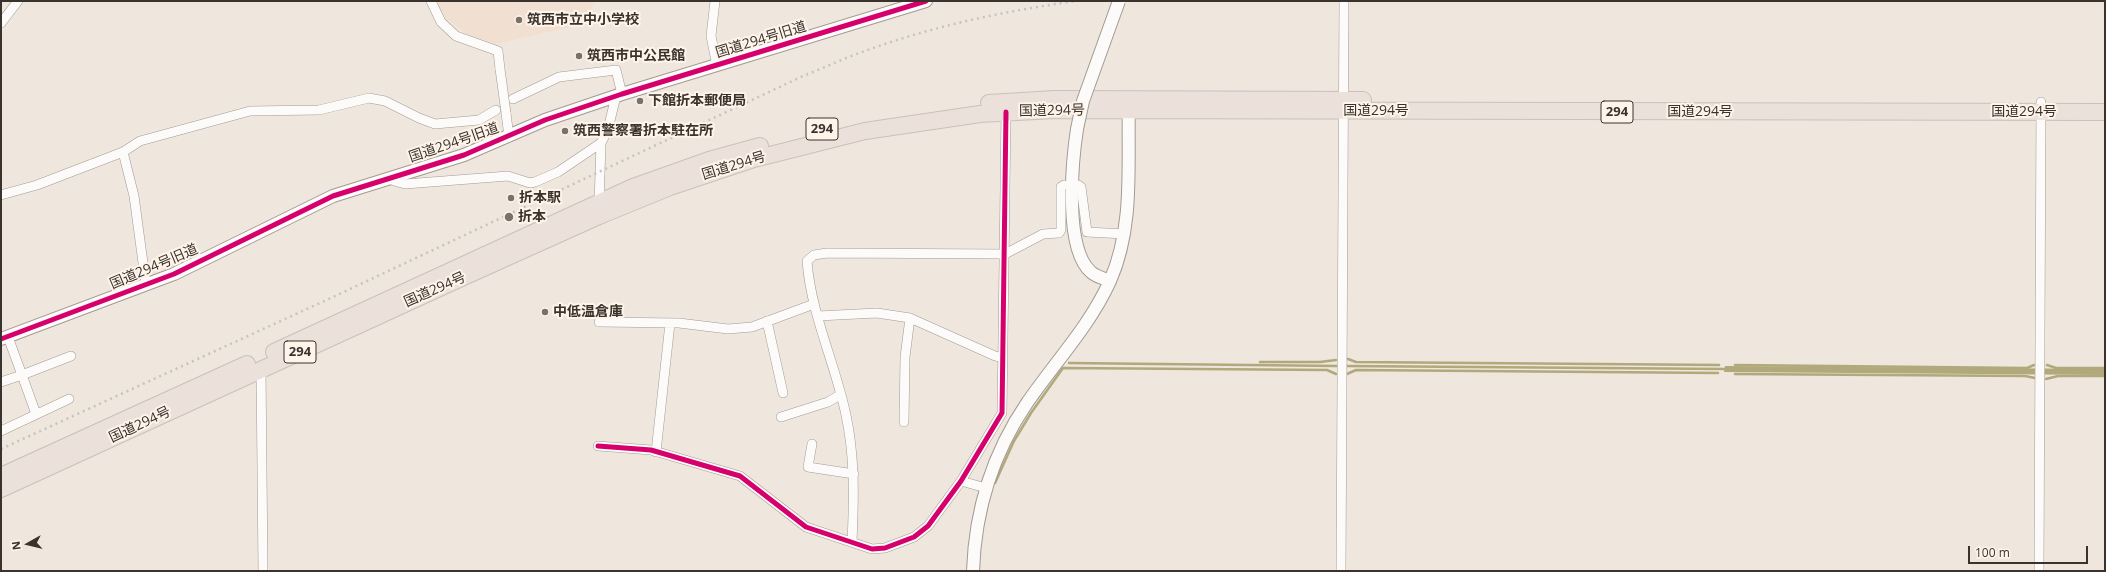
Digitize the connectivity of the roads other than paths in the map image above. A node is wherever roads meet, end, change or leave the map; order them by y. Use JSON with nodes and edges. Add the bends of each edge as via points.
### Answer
{"nodes":[{"id":1,"x":18,"y":1,"type":"edge"},
{"id":2,"x":431,"y":1,"type":"edge"},
{"id":3,"x":715,"y":1,"type":"edge"},
{"id":4,"x":926,"y":1,"type":"edge"},
{"id":5,"x":1119,"y":1,"type":"edge"},
{"id":6,"x":1344,"y":1,"type":"edge"},
{"id":7,"x":1,"y":23,"type":"edge"},
{"id":8,"x":718,"y":66,"type":"junction"},
{"id":9,"x":619,"y":95,"type":"junction"},
{"id":10,"x":513,"y":99,"type":"dead end"},
{"id":11,"x":2105,"y":101,"type":"edge"},
{"id":12,"x":1129,"y":104,"type":"junction"},
{"id":13,"x":1344,"y":106,"type":"junction"},
{"id":14,"x":2042,"y":107,"type":"junction"},
{"id":15,"x":496,"y":110,"type":"dead end"},
{"id":16,"x":1006,"y":112,"type":"junction"},
{"id":17,"x":2105,"y":112,"type":"edge"},
{"id":18,"x":509,"y":137,"type":"junction"},
{"id":19,"x":601,"y":143,"type":"junction"},
{"id":20,"x":123,"y":152,"type":"junction"},
{"id":21,"x":390,"y":178,"type":"junction"},
{"id":22,"x":1064,"y":185,"type":"dead end"},
{"id":23,"x":1078,"y":185,"type":"dead end"},
{"id":24,"x":1,"y":195,"type":"edge"},
{"id":25,"x":599,"y":209,"type":"junction"},
{"id":26,"x":1125,"y":234,"type":"junction"},
{"id":27,"x":1005,"y":254,"type":"junction"},
{"id":28,"x":1110,"y":280,"type":"junction"},
{"id":29,"x":146,"y":286,"type":"junction"},
{"id":30,"x":814,"y":304,"type":"junction"},
{"id":31,"x":818,"y":316,"type":"junction"},
{"id":32,"x":910,"y":318,"type":"junction"},
{"id":33,"x":767,"y":321,"type":"junction"},
{"id":34,"x":599,"y":322,"type":"dead end"},
{"id":35,"x":670,"y":323,"type":"junction"},
{"id":36,"x":4,"y":338,"type":"edge"},
{"id":37,"x":71,"y":356,"type":"dead end"},
{"id":38,"x":1003,"y":358,"type":"junction"},
{"id":39,"x":261,"y":369,"type":"junction"},
{"id":40,"x":22,"y":375,"type":"junction"},
{"id":41,"x":1,"y":382,"type":"edge"},
{"id":42,"x":783,"y":393,"type":"dead end"},
{"id":43,"x":840,"y":395,"type":"junction"},
{"id":44,"x":69,"y":399,"type":"dead end"},
{"id":45,"x":36,"y":414,"type":"junction"},
{"id":46,"x":781,"y":416,"type":"dead end"},
{"id":47,"x":904,"y":422,"type":"dead end"},
{"id":48,"x":1,"y":431,"type":"edge"},
{"id":49,"x":812,"y":444,"type":"dead end"},
{"id":50,"x":598,"y":446,"type":"dead end"},
{"id":51,"x":656,"y":452,"type":"junction"},
{"id":52,"x":854,"y":474,"type":"junction"},
{"id":53,"x":1,"y":476,"type":"edge"},
{"id":54,"x":960,"y":481,"type":"junction"},
{"id":55,"x":986,"y":488,"type":"junction"},
{"id":56,"x":1,"y":489,"type":"edge"},
{"id":57,"x":852,"y":542,"type":"junction"},
{"id":58,"x":263,"y":571,"type":"edge"},
{"id":59,"x":973,"y":571,"type":"edge"},
{"id":60,"x":1341,"y":571,"type":"edge"},
{"id":61,"x":2039,"y":571,"type":"edge"}],
"edges":[{"from":1,"to":7,"type":"street"},
{"from":2,"to":18,"type":"street","bridge":true,"via":[[441,22],[456,36],[498,51]]},
{"from":3,"to":8,"type":"street","via":[[711,36]]},
{"from":4,"to":8,"type":"street","name":"国道294号旧道"},
{"from":5,"to":28,"type":"street","bridge":true,"via":[[1083,102],[1073,168],[1074,238],[1077,251],[1090,272]]},
{"from":6,"to":13,"type":"street"},
{"from":8,"to":9,"type":"street","name":"国道294号旧道"},
{"from":9,"to":10,"type":"street","via":[[616,70],[559,77]]},
{"from":9,"to":18,"type":"street","name":"国道294号旧道","via":[[545,120]]},
{"from":9,"to":19,"type":"street"},
{"from":11,"to":14,"type":"highway","name":"国道294号","number":"294"},
{"from":12,"to":13,"type":"highway","name":"国道294号","number":"294"},
{"from":12,"to":16,"type":"highway","name":"国道294号","number":"294"},
{"from":12,"to":25,"type":"highway","name":"国道294号","number":"294","via":[[1006,101],[863,120],[792,137],[664,175]]},
{"from":12,"to":26,"type":"street"},
{"from":13,"to":14,"type":"highway","name":"国道294号","number":"294"},
{"from":13,"to":60,"type":"street"},
{"from":14,"to":17,"type":"highway","name":"国道294号","number":"294"},
{"from":14,"to":61,"type":"street"},
{"from":15,"to":20,"type":"street","via":[[479,120],[435,124],[385,101],[369,98],[319,110],[250,111],[140,141]]},
{"from":16,"to":25,"type":"highway","name":"国道294号","number":"294","via":[[901,124],[795,147]]},
{"from":16,"to":27,"type":"street"},
{"from":18,"to":21,"type":"street","name":"国道294号旧道","via":[[464,155]]},
{"from":19,"to":21,"type":"street","via":[[563,170],[530,183],[508,176],[405,184]]},
{"from":19,"to":25,"type":"street"},
{"from":20,"to":24,"type":"street","via":[[37,185]]},
{"from":20,"to":29,"type":"street","via":[[134,196]]},
{"from":21,"to":29,"type":"street","name":"国道294号旧道","via":[[314,204]]},
{"from":22,"to":27,"type":"street","via":[[1061,187],[1061,230],[1043,234]]},
{"from":23,"to":26,"type":"street","via":[[1081,187],[1087,232]]},
{"from":25,"to":39,"type":"highway","name":"国道294号","number":"294"},
{"from":25,"to":53,"type":"highway","name":"国道294号","number":"294"},
{"from":26,"to":28,"type":"street"},
{"from":27,"to":30,"type":"street","via":[[814,255],[806,261]]},
{"from":27,"to":38,"type":"street"},
{"from":28,"to":55,"type":"street","via":[[1089,321],[1019,415],[1000,450]]},
{"from":29,"to":36,"type":"street","name":"国道294号旧道"},
{"from":30,"to":31,"type":"street"},
{"from":30,"to":33,"type":"street"},
{"from":31,"to":32,"type":"street","via":[[877,313]]},
{"from":31,"to":43,"type":"street"},
{"from":32,"to":38,"type":"street"},
{"from":32,"to":47,"type":"street","via":[[905,357]]},
{"from":33,"to":35,"type":"street","via":[[752,327],[728,330]]},
{"from":33,"to":42,"type":"street"},
{"from":34,"to":35,"type":"street"},
{"from":35,"to":51,"type":"street"},
{"from":36,"to":40,"type":"street"},
{"from":37,"to":40,"type":"street"},
{"from":38,"to":54,"type":"street","via":[[1002,413]]},
{"from":39,"to":56,"type":"highway","name":"国道294号","number":"294"},
{"from":39,"to":58,"type":"street"},
{"from":40,"to":41,"type":"street"},
{"from":40,"to":45,"type":"street"},
{"from":43,"to":46,"type":"street","via":[[828,402]]},
{"from":43,"to":52,"type":"street","via":[[846,414]]},
{"from":44,"to":45,"type":"street"},
{"from":45,"to":48,"type":"street"},
{"from":49,"to":52,"type":"street","via":[[808,467]]},
{"from":50,"to":51,"type":"street"},
{"from":51,"to":57,"type":"street","via":[[740,476],[806,527]]},
{"from":52,"to":57,"type":"street"},
{"from":54,"to":55,"type":"street"},
{"from":54,"to":57,"type":"street","via":[[928,526],[914,537],[885,548],[872,549]]},
{"from":55,"to":59,"type":"street","via":[[976,537]]}]}
